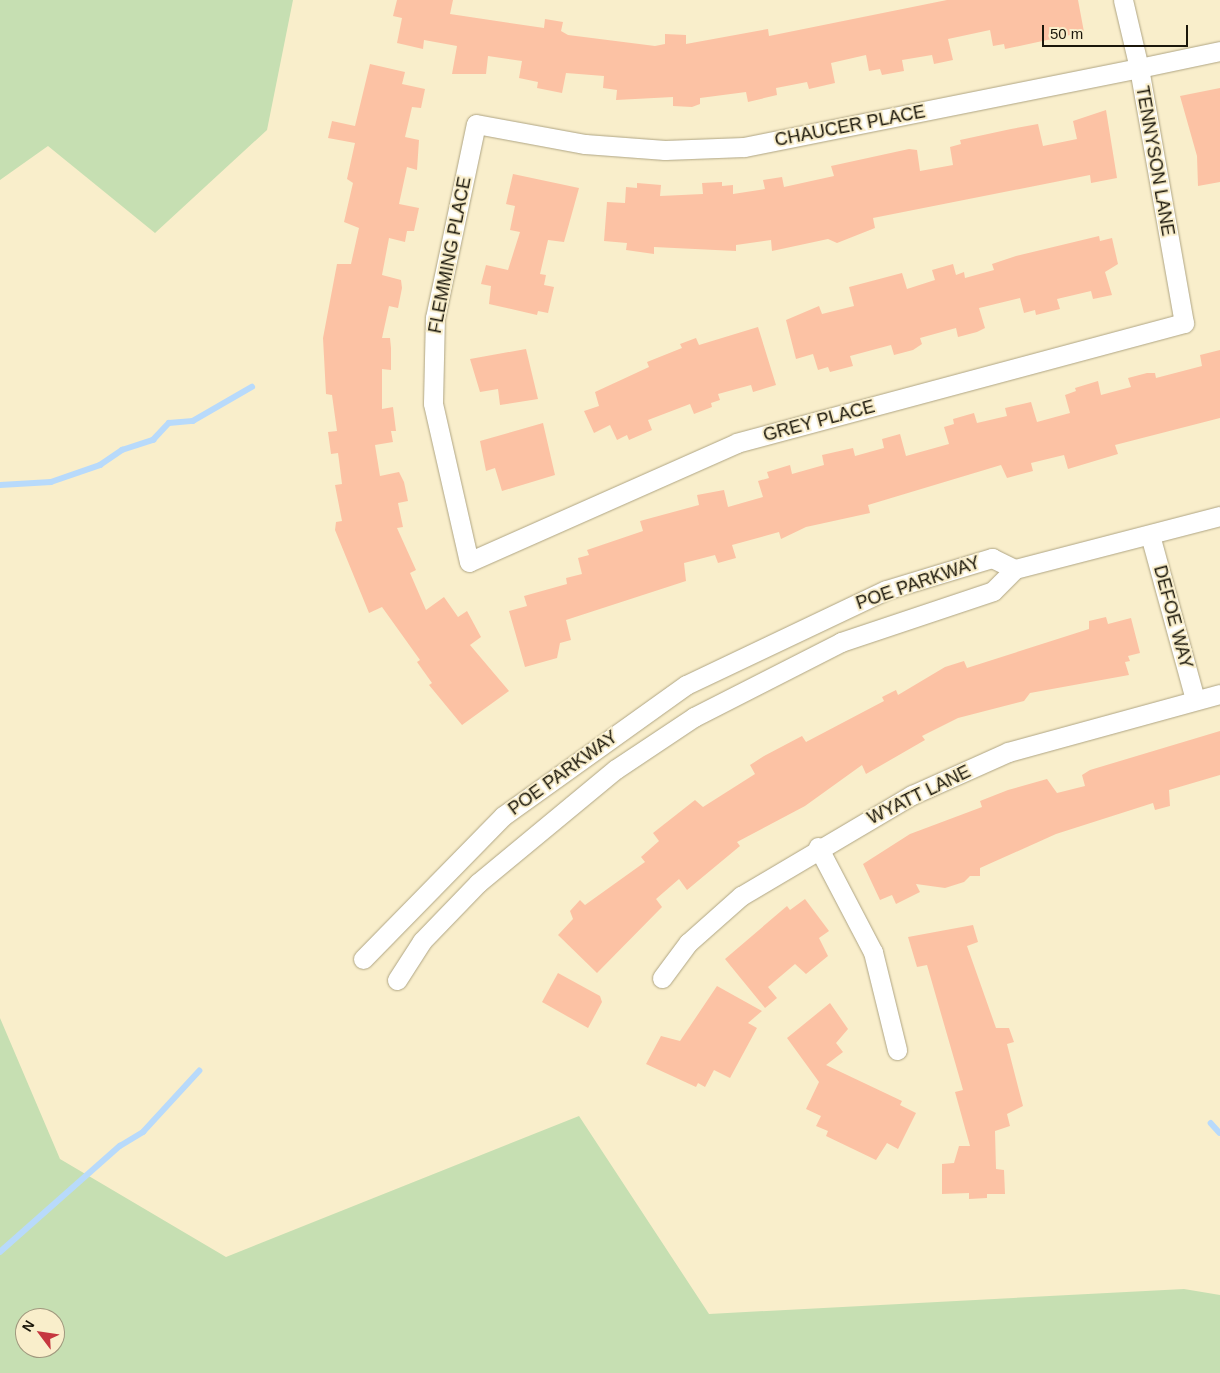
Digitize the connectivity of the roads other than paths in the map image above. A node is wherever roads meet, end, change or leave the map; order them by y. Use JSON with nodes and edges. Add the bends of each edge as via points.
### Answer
{"nodes":[{"id":1,"x":1123,"y":0,"type":"edge"},
{"id":2,"x":1220,"y":51,"type":"edge"},
{"id":3,"x":1139,"y":68,"type":"junction"},
{"id":4,"x":476,"y":124,"type":"joint"},
{"id":5,"x":1184,"y":323,"type":"joint"},
{"id":6,"x":1220,"y":516,"type":"edge"},
{"id":7,"x":1150,"y":535,"type":"junction"},
{"id":8,"x":470,"y":562,"type":"joint"},
{"id":9,"x":1015,"y":569,"type":"junction"},
{"id":10,"x":1220,"y":694,"type":"edge"},
{"id":11,"x":1195,"y":700,"type":"junction"},
{"id":12,"x":818,"y":847,"type":"junction"},
{"id":13,"x":363,"y":959,"type":"dead end"},
{"id":14,"x":662,"y":978,"type":"dead end"},
{"id":15,"x":397,"y":980,"type":"dead end"},
{"id":16,"x":897,"y":1050,"type":"dead end"}],
"edges":[{"from":1,"to":3,"type":"street","name":"TENNYSON LANE"},
{"from":2,"to":3,"type":"street","name":"CHAUCER PLACE"},
{"from":3,"to":4,"type":"street","name":"CHAUCER PLACE","via":[[744,147],[665,150],[585,144]]},
{"from":3,"to":5,"type":"street","name":"TENNYSON LANE"},
{"from":4,"to":8,"type":"street","name":"FLEMMING PLACE","via":[[434,318],[433,393]]},
{"from":5,"to":8,"type":"street","name":"GREY PLACE","via":[[737,443]]},
{"from":6,"to":7,"type":"street"},
{"from":7,"to":9,"type":"street"},
{"from":7,"to":11,"type":"street","name":"DEFOE WAY"},
{"from":9,"to":13,"type":"street","name":"POE PARKWAY","via":[[992,558],[886,590],[686,685],[503,816]]},
{"from":9,"to":15,"type":"street","name":"POE PARKWAY","via":[[993,591],[841,642],[694,718],[624,764],[478,882],[422,941]]},
{"from":10,"to":11,"type":"street","name":"WYATT LANE"},
{"from":11,"to":12,"type":"street","name":"WYATT LANE","via":[[1008,752],[912,795]]},
{"from":12,"to":14,"type":"street","name":"WYATT LANE","via":[[741,896],[688,943]]},
{"from":12,"to":16,"type":"street","via":[[873,952]]}]}
